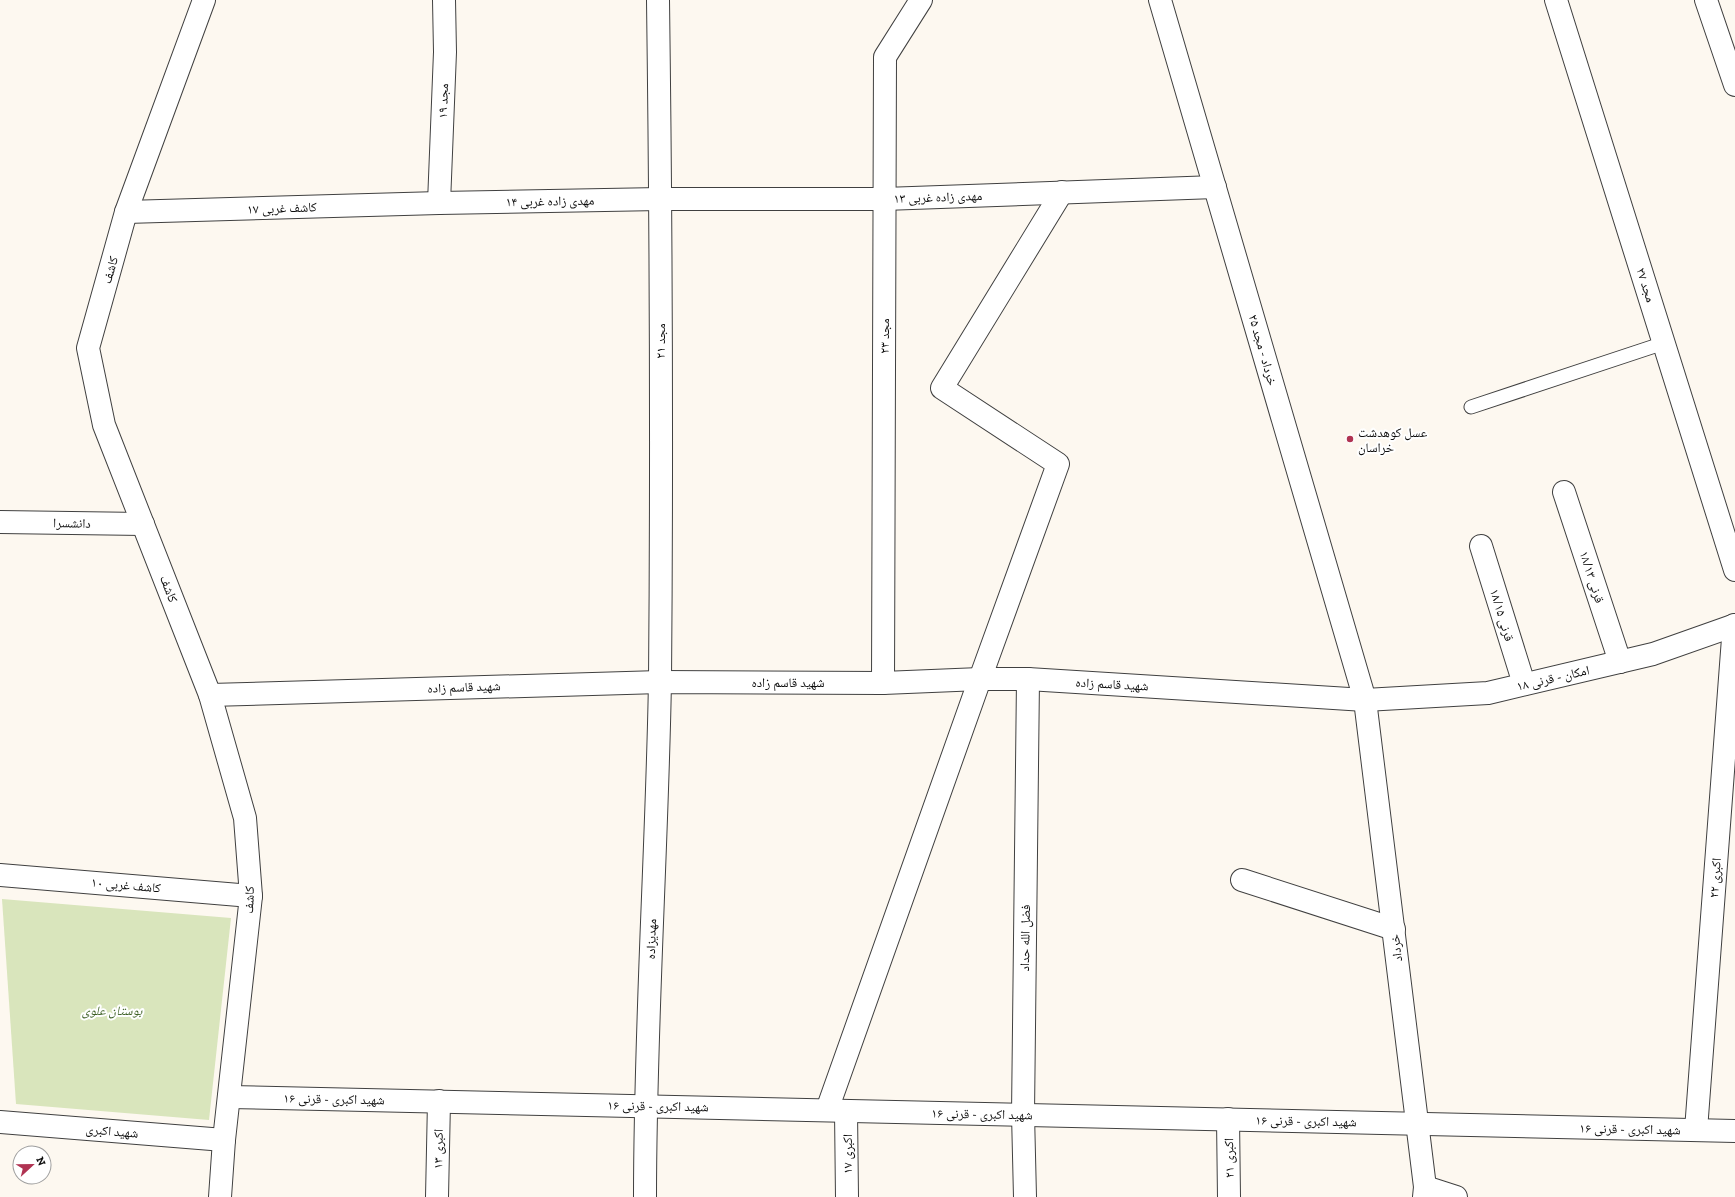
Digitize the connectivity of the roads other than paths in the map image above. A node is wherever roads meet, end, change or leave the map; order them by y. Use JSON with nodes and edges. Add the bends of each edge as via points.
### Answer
{"nodes":[{"id":1,"x":204,"y":0,"type":"edge"},
{"id":2,"x":444,"y":0,"type":"edge"},
{"id":3,"x":658,"y":0,"type":"edge"},
{"id":4,"x":921,"y":0,"type":"edge"},
{"id":5,"x":1160,"y":0,"type":"edge"},
{"id":6,"x":1556,"y":0,"type":"edge"},
{"id":7,"x":1706,"y":0,"type":"edge"},
{"id":8,"x":1735,"y":85,"type":"edge"},
{"id":9,"x":1215,"y":187,"type":"junction"},
{"id":10,"x":1062,"y":192,"type":"junction"},
{"id":11,"x":660,"y":199,"type":"junction"},
{"id":12,"x":884,"y":199,"type":"junction"},
{"id":13,"x":439,"y":203,"type":"junction"},
{"id":14,"x":126,"y":212,"type":"junction"},
{"id":15,"x":1664,"y":343,"type":"junction"},
{"id":16,"x":1471,"y":407,"type":"dead end"},
{"id":17,"x":1564,"y":492,"type":"dead end"},
{"id":18,"x":0,"y":522,"type":"edge"},
{"id":19,"x":143,"y":524,"type":"junction"},
{"id":20,"x":1481,"y":546,"type":"dead end"},
{"id":21,"x":1735,"y":570,"type":"edge"},
{"id":22,"x":1734,"y":625,"type":"edge"},
{"id":23,"x":1620,"y":662,"type":"junction"},
{"id":24,"x":980,"y":679,"type":"junction"},
{"id":25,"x":1028,"y":679,"type":"junction"},
{"id":26,"x":660,"y":682,"type":"junction"},
{"id":27,"x":883,"y":683,"type":"junction"},
{"id":28,"x":1524,"y":684,"type":"junction"},
{"id":29,"x":210,"y":695,"type":"junction"},
{"id":30,"x":1365,"y":700,"type":"junction"},
{"id":31,"x":0,"y":874,"type":"edge"},
{"id":32,"x":1242,"y":880,"type":"dead end"},
{"id":33,"x":251,"y":896,"type":"junction"},
{"id":34,"x":1394,"y":928,"type":"junction"},
{"id":35,"x":229,"y":1097,"type":"junction"},
{"id":36,"x":439,"y":1101,"type":"junction"},
{"id":37,"x":645,"y":1106,"type":"junction"},
{"id":38,"x":837,"y":1110,"type":"junction"},
{"id":39,"x":1023,"y":1114,"type":"junction"},
{"id":40,"x":1228,"y":1119,"type":"junction"},
{"id":41,"x":0,"y":1122,"type":"edge"},
{"id":42,"x":1417,"y":1124,"type":"junction"},
{"id":43,"x":1696,"y":1130,"type":"junction"},
{"id":44,"x":1735,"y":1131,"type":"edge"},
{"id":45,"x":224,"y":1140,"type":"junction"},
{"id":46,"x":1424,"y":1192,"type":"edge"},
{"id":47,"x":220,"y":1197,"type":"edge"},
{"id":48,"x":437,"y":1197,"type":"edge"},
{"id":49,"x":645,"y":1197,"type":"edge"},
{"id":50,"x":847,"y":1197,"type":"edge"},
{"id":51,"x":1025,"y":1197,"type":"edge"},
{"id":52,"x":1229,"y":1197,"type":"edge"},
{"id":53,"x":1456,"y":1197,"type":"edge"}],
"edges":[{"from":1,"to":14,"type":"street","name":"کاشف"},
{"from":2,"to":13,"type":"street","name":"مجد ۱۹"},
{"from":3,"to":11,"type":"street","name":"مجد ۲۱"},
{"from":4,"to":12,"type":"street","name":"مجد ۲۳","via":[[886,57]]},
{"from":5,"to":9,"type":"street","name":"خرداد - مجد ۲۵"},
{"from":6,"to":15,"type":"street","name":"مجد ۲۷"},
{"from":7,"to":8,"type":"street"},
{"from":9,"to":10,"type":"street","name":"مهدی زاده غربی ۱۳"},
{"from":9,"to":30,"type":"street","name":"خرداد - مجد ۲۵"},
{"from":10,"to":12,"type":"street","name":"مهدی زاده غربی ۱۳"},
{"from":10,"to":24,"type":"street","via":[[942,388],[1058,464]]},
{"from":11,"to":12,"type":"street","name":"مهدی زاده غربی ۱۳"},
{"from":11,"to":13,"type":"street","name":"مهدی زاده غربی ۱۴"},
{"from":11,"to":26,"type":"street","name":"مجد ۲۱"},
{"from":12,"to":27,"type":"street","name":"مجد ۲۳"},
{"from":13,"to":14,"type":"street","name":"کاشف غربی ۱۷"},
{"from":14,"to":19,"type":"street","name":"کاشف","via":[[88,348],[104,425]]},
{"from":15,"to":16,"type":"lane"},
{"from":15,"to":21,"type":"street","name":"مجد ۲۷"},
{"from":17,"to":23,"type":"street","name":"قرنی ۱۸/۱۳"},
{"from":18,"to":19,"type":"street","name":"دانشسرا"},
{"from":19,"to":29,"type":"street","name":"کاشف"},
{"from":20,"to":28,"type":"street","name":"قرنی ۱۸/۱۵"},
{"from":22,"to":23,"type":"street","name":"امکان - قرنی ۱۸","via":[[1653,654]]},
{"from":22,"to":43,"type":"street","name":"اکبری ۲۲"},
{"from":23,"to":28,"type":"street","name":"امکان - قرنی ۱۸"},
{"from":24,"to":25,"type":"street","name":"شهید قاسم زاده"},
{"from":24,"to":27,"type":"street","name":"شهید قاسم زاده"},
{"from":24,"to":38,"type":"street"},
{"from":25,"to":30,"type":"street","name":"شهید قاسم زاده"},
{"from":25,"to":39,"type":"street","name":"فضل الله حداد"},
{"from":26,"to":27,"type":"street","name":"شهید قاسم زاده"},
{"from":26,"to":29,"type":"street","name":"شهید قاسم زاده"},
{"from":26,"to":37,"type":"street","name":"مهدیزاده"},
{"from":28,"to":30,"type":"street","name":"امکان - قرنی ۱۸","via":[[1488,693]]},
{"from":29,"to":33,"type":"street","name":"کاشف","via":[[245,818]]},
{"from":30,"to":34,"type":"street","name":"خرداد"},
{"from":31,"to":33,"type":"street","name":"کاشف غربی ۱۰"},
{"from":32,"to":34,"type":"street"},
{"from":33,"to":35,"type":"street","name":"کاشف"},
{"from":34,"to":42,"type":"street","name":"خرداد"},
{"from":35,"to":36,"type":"street","name":"شهید اکبری - قرنی ۱۶"},
{"from":35,"to":45,"type":"street","name":"کاشف"},
{"from":36,"to":37,"type":"street","name":"شهید اکبری - قرنی ۱۶"},
{"from":36,"to":48,"type":"street","name":"اکبری ۱۳"},
{"from":37,"to":38,"type":"street","name":"شهید اکبری - قرنی ۱۶"},
{"from":37,"to":49,"type":"street","name":"مهدیزاده"},
{"from":38,"to":39,"type":"street","name":"شهید اکبری - قرنی ۱۶"},
{"from":38,"to":50,"type":"street","name":"اکبری ۱۷"},
{"from":39,"to":40,"type":"street","name":"شهید اکبری - قرنی ۱۶"},
{"from":39,"to":51,"type":"street","name":"فضل الله حداد"},
{"from":40,"to":42,"type":"street","name":"شهید اکبری - قرنی ۱۶"},
{"from":40,"to":52,"type":"street","name":"اکبری ۲۱"},
{"from":41,"to":45,"type":"street","name":"شهید اکبری"},
{"from":42,"to":43,"type":"street","name":"شهید اکبری - قرنی ۱۶"},
{"from":42,"to":46,"type":"street","name":"خرداد"},
{"from":43,"to":44,"type":"street","name":"شهید اکبری - قرنی ۱۶"},
{"from":45,"to":47,"type":"street","name":"کاشف"},
{"from":46,"to":53,"type":"street"}]}
